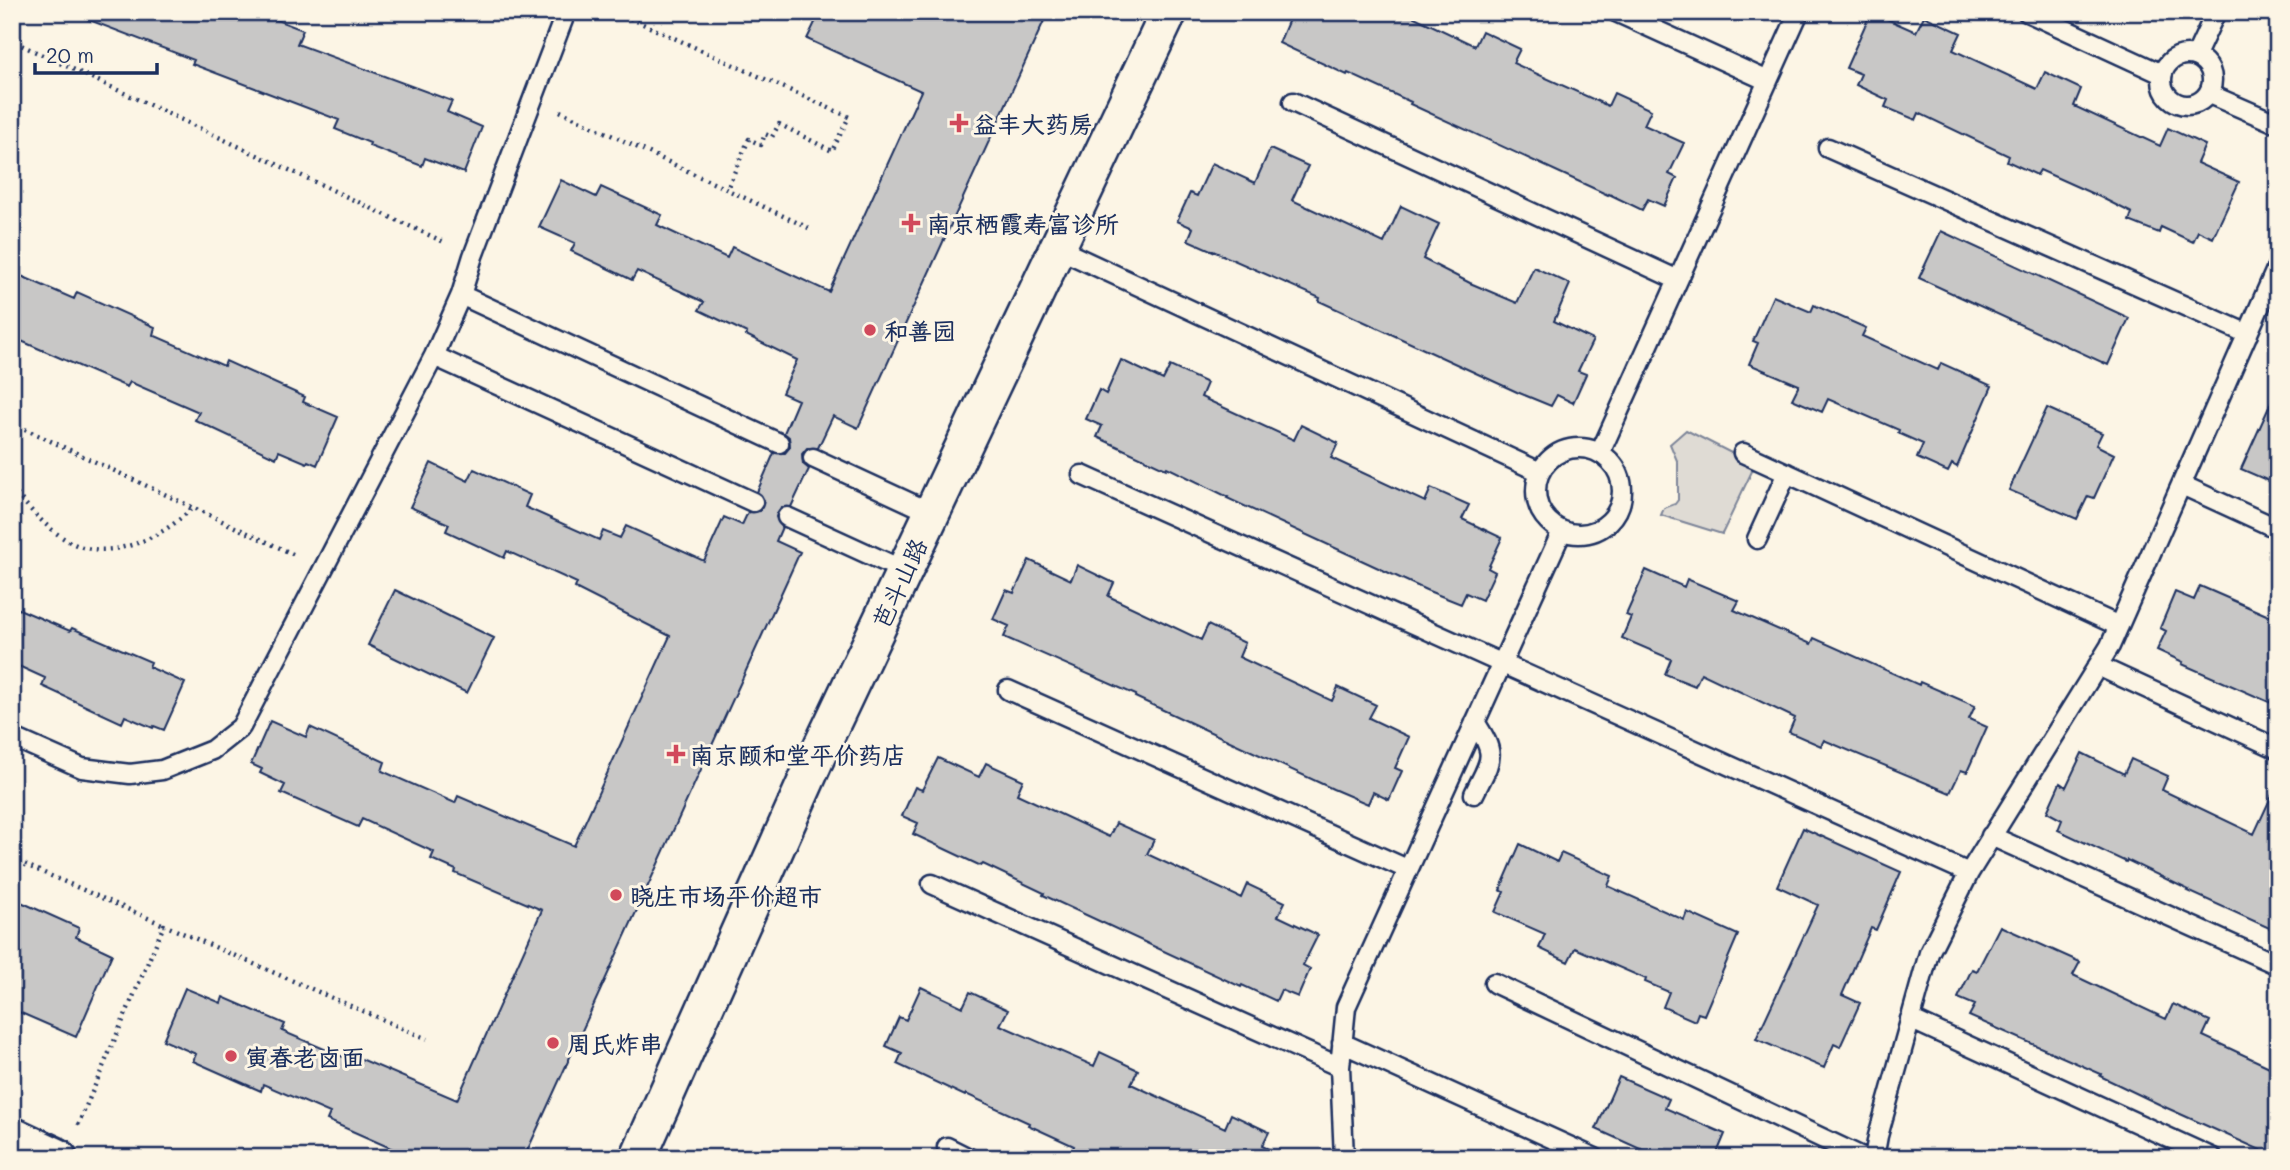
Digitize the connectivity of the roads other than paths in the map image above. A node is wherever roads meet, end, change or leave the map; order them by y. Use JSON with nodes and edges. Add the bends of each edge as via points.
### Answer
{"nodes":[{"id":1,"x":566,"y":12,"type":"edge"},
{"id":2,"x":1168,"y":12,"type":"edge"},
{"id":3,"x":1616,"y":12,"type":"edge"},
{"id":4,"x":1799,"y":12,"type":"edge"},
{"id":5,"x":2026,"y":12,"type":"edge"},
{"id":6,"x":2216,"y":12,"type":"edge"},
{"id":7,"x":2196,"y":55,"type":"junction"},
{"id":8,"x":2162,"y":74,"type":"junction"},
{"id":9,"x":1768,"y":81,"type":"junction"},
{"id":10,"x":2209,"y":94,"type":"junction"},
{"id":11,"x":1293,"y":102,"type":"dead end"},
{"id":12,"x":2278,"y":124,"type":"edge"},
{"id":13,"x":1828,"y":148,"type":"dead end"},
{"id":14,"x":1057,"y":248,"type":"junction"},
{"id":15,"x":2278,"y":265,"type":"edge"},
{"id":16,"x":1678,"y":280,"type":"junction"},
{"id":17,"x":461,"y":295,"type":"junction"},
{"id":18,"x":2271,"y":299,"type":"edge"},
{"id":19,"x":2248,"y":334,"type":"junction"},
{"id":20,"x":434,"y":356,"type":"junction"},
{"id":21,"x":779,"y":443,"type":"dead end"},
{"id":22,"x":1600,"y":453,"type":"junction"},
{"id":23,"x":1743,"y":453,"type":"dead end"},
{"id":24,"x":813,"y":458,"type":"dead end"},
{"id":25,"x":1540,"y":471,"type":"junction"},
{"id":26,"x":1787,"y":473,"type":"junction"},
{"id":27,"x":1082,"y":475,"type":"dead end"},
{"id":28,"x":2182,"y":485,"type":"junction"},
{"id":29,"x":753,"y":502,"type":"dead end"},
{"id":30,"x":932,"y":513,"type":"junction"},
{"id":31,"x":787,"y":517,"type":"dead end"},
{"id":32,"x":2278,"y":529,"type":"edge"},
{"id":33,"x":1562,"y":531,"type":"junction"},
{"id":34,"x":1757,"y":539,"type":"dead end"},
{"id":35,"x":905,"y":571,"type":"junction"},
{"id":36,"x":2119,"y":625,"type":"junction"},
{"id":37,"x":1502,"y":663,"type":"junction"},
{"id":38,"x":2098,"y":666,"type":"junction"},
{"id":39,"x":1007,"y":690,"type":"dead end"},
{"id":40,"x":1475,"y":722,"type":"junction"},
{"id":41,"x":12,"y":737,"type":"edge"},
{"id":42,"x":2278,"y":749,"type":"edge"},
{"id":43,"x":1474,"y":794,"type":"dead end"},
{"id":44,"x":1992,"y":836,"type":"junction"},
{"id":45,"x":1407,"y":870,"type":"junction"},
{"id":46,"x":1969,"y":873,"type":"junction"},
{"id":47,"x":932,"y":884,"type":"dead end"},
{"id":48,"x":2278,"y":965,"type":"edge"},
{"id":49,"x":1494,"y":984,"type":"dead end"},
{"id":50,"x":1910,"y":1019,"type":"junction"},
{"id":51,"x":1342,"y":1043,"type":"junction"},
{"id":52,"x":1340,"y":1066,"type":"junction"},
{"id":53,"x":12,"y":1137,"type":"edge"},
{"id":54,"x":65,"y":1146,"type":"edge"},
{"id":55,"x":947,"y":1147,"type":"dead end"},
{"id":56,"x":638,"y":1158,"type":"edge"},
{"id":57,"x":969,"y":1158,"type":"edge"},
{"id":58,"x":1344,"y":1158,"type":"edge"},
{"id":59,"x":1595,"y":1158,"type":"edge"},
{"id":60,"x":1864,"y":1158,"type":"edge"},
{"id":61,"x":1874,"y":1158,"type":"edge"},
{"id":62,"x":2213,"y":1158,"type":"edge"}],
"edges":[{"from":1,"to":17,"type":"lane"},
{"from":2,"to":14,"type":"street","name":"芭斗山路"},
{"from":3,"to":9,"type":"lane"},
{"from":4,"to":9,"type":"lane"},
{"from":5,"to":8,"type":"lane"},
{"from":6,"to":7,"type":"lane"},
{"from":7,"to":8,"type":"lane","via":[[2176,57]]},
{"from":7,"to":10,"type":"lane","via":[[2212,72]]},
{"from":8,"to":10,"type":"lane","via":[[2167,96],[2177,103],[2189,106]]},
{"from":9,"to":16,"type":"lane"},
{"from":10,"to":12,"type":"lane"},
{"from":11,"to":16,"type":"lane"},
{"from":13,"to":19,"type":"lane"},
{"from":14,"to":25,"type":"lane"},
{"from":14,"to":30,"type":"street","name":"芭斗山路"},
{"from":15,"to":18,"type":"lane"},
{"from":16,"to":22,"type":"lane"},
{"from":17,"to":20,"type":"lane"},
{"from":17,"to":21,"type":"lane"},
{"from":18,"to":19,"type":"lane"},
{"from":19,"to":28,"type":"lane"},
{"from":20,"to":29,"type":"lane"},
{"from":20,"to":41,"type":"lane","via":[[241,727],[212,750],[162,770],[130,774],[82,768]]},
{"from":22,"to":25,"type":"lane","via":[[1575,448],[1560,452]]},
{"from":22,"to":33,"type":"lane","via":[[1621,478],[1619,510],[1595,532],[1578,535]]},
{"from":23,"to":26,"type":"lane"},
{"from":24,"to":30,"type":"lane"},
{"from":25,"to":33,"type":"lane","via":[[1536,500],[1550,524]]},
{"from":26,"to":34,"type":"lane"},
{"from":26,"to":36,"type":"lane"},
{"from":27,"to":37,"type":"lane"},
{"from":28,"to":32,"type":"lane"},
{"from":28,"to":36,"type":"lane"},
{"from":30,"to":35,"type":"street","name":"芭斗山路"},
{"from":31,"to":35,"type":"lane"},
{"from":33,"to":37,"type":"lane"},
{"from":35,"to":56,"type":"street","name":"芭斗山路"},
{"from":36,"to":38,"type":"lane"},
{"from":37,"to":40,"type":"lane"},
{"from":37,"to":46,"type":"lane"},
{"from":38,"to":42,"type":"lane"},
{"from":38,"to":44,"type":"lane"},
{"from":39,"to":45,"type":"lane"},
{"from":40,"to":43,"type":"lane","via":[[1490,745],[1490,760]]},
{"from":40,"to":45,"type":"lane"},
{"from":44,"to":46,"type":"lane"},
{"from":44,"to":48,"type":"lane"},
{"from":45,"to":51,"type":"lane","via":[[1346,1007]]},
{"from":46,"to":50,"type":"lane","via":[[1928,953]]},
{"from":47,"to":52,"type":"lane"},
{"from":49,"to":60,"type":"lane"},
{"from":50,"to":61,"type":"lane"},
{"from":50,"to":62,"type":"lane"},
{"from":51,"to":52,"type":"lane"},
{"from":51,"to":59,"type":"lane"},
{"from":52,"to":58,"type":"lane"},
{"from":53,"to":54,"type":"street"},
{"from":55,"to":57,"type":"lane"}]}
